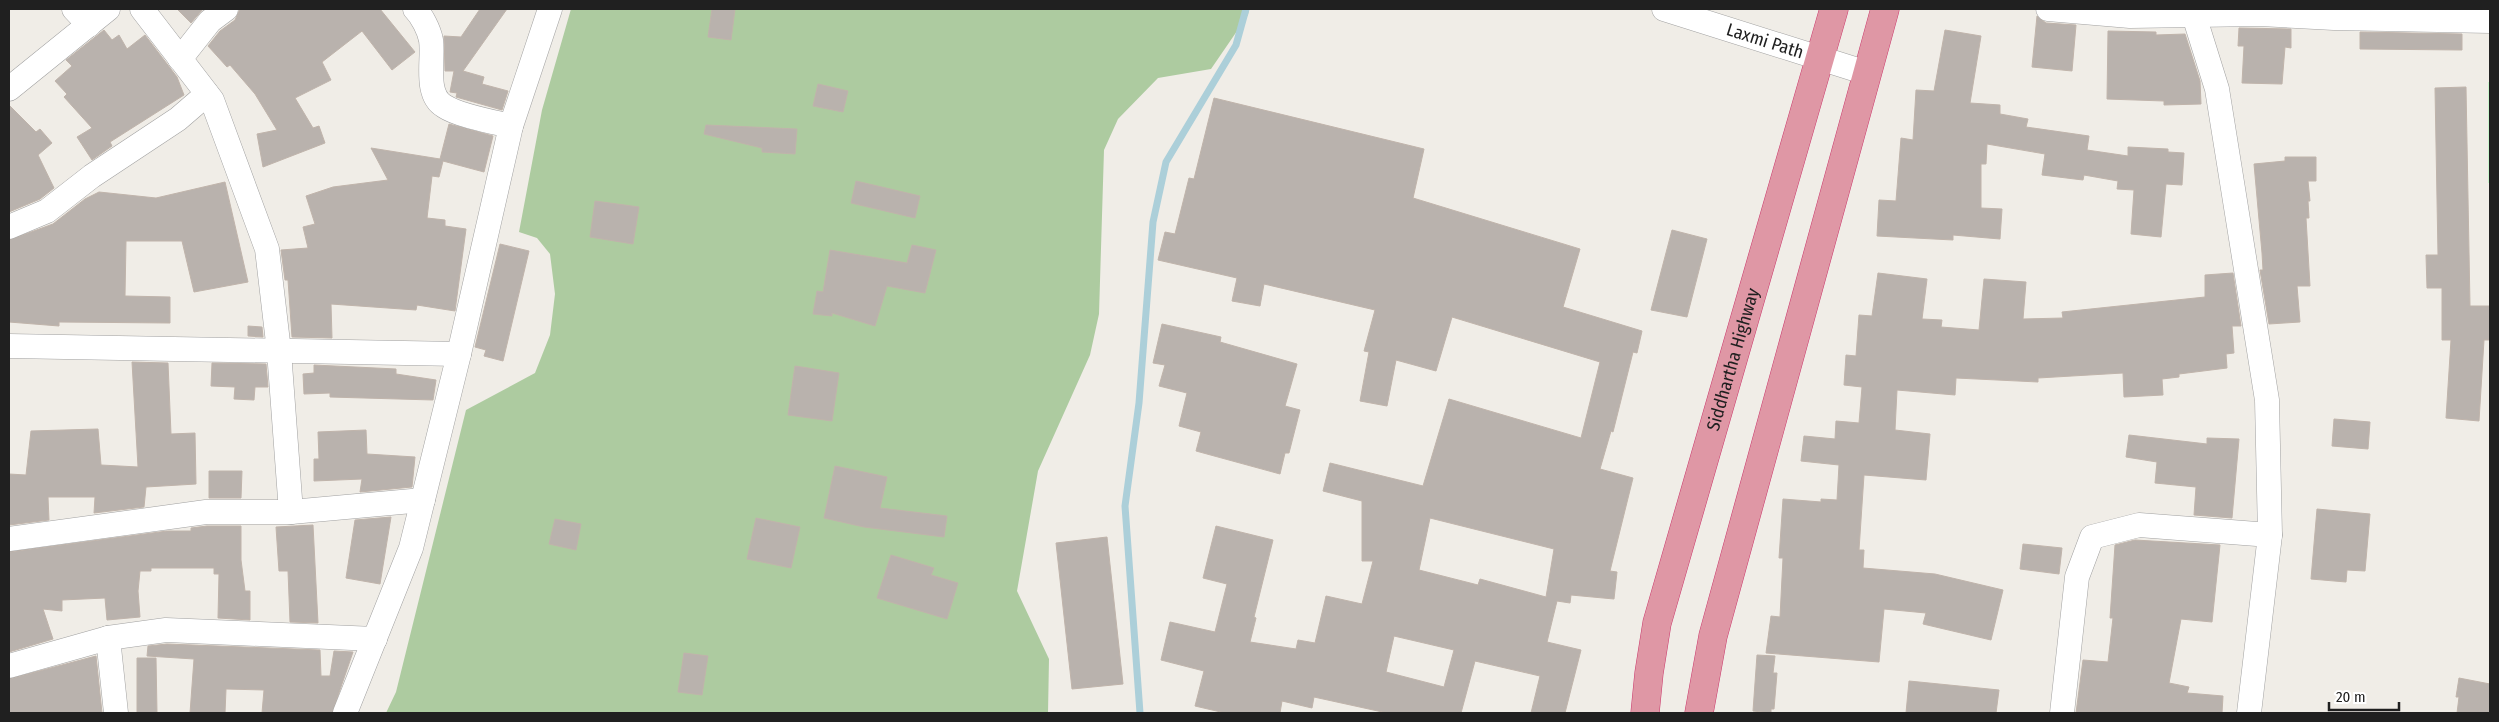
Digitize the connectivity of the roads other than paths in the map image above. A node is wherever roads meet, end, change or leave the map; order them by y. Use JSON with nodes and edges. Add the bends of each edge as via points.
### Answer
{"nodes":[{"id":1,"x":108,"y":9,"type":"edge"},
{"id":2,"x":142,"y":9,"type":"edge"},
{"id":3,"x":226,"y":9,"type":"edge"},
{"id":4,"x":415,"y":9,"type":"edge"},
{"id":5,"x":550,"y":9,"type":"edge"},
{"id":6,"x":1664,"y":9,"type":"edge"},
{"id":7,"x":1834,"y":9,"type":"edge"},
{"id":8,"x":1885,"y":9,"type":"edge"},
{"id":9,"x":2048,"y":9,"type":"edge"},
{"id":10,"x":2194,"y":11,"type":"edge"},
{"id":11,"x":82,"y":17,"type":"edge"},
{"id":12,"x":2490,"y":21,"type":"edge"},
{"id":13,"x":180,"y":59,"type":"junction"},
{"id":14,"x":1821,"y":59,"type":"junction"},
{"id":15,"x":1867,"y":73,"type":"junction"},
{"id":16,"x":9,"y":89,"type":"edge"},
{"id":17,"x":207,"y":94,"type":"junction"},
{"id":18,"x":511,"y":126,"type":"junction"},
{"id":19,"x":9,"y":227,"type":"edge"},
{"id":20,"x":9,"y":346,"type":"edge"},
{"id":21,"x":279,"y":351,"type":"junction"},
{"id":22,"x":459,"y":354,"type":"junction"},
{"id":23,"x":423,"y":500,"type":"junction"},
{"id":24,"x":291,"y":512,"type":"junction"},
{"id":25,"x":2270,"y":535,"type":"junction"},
{"id":26,"x":9,"y":539,"type":"edge"},
{"id":27,"x":108,"y":638,"type":"junction"},
{"id":28,"x":375,"y":639,"type":"junction"},
{"id":29,"x":9,"y":666,"type":"edge"},
{"id":30,"x":116,"y":713,"type":"edge"},
{"id":31,"x":345,"y":713,"type":"edge"},
{"id":32,"x":1645,"y":713,"type":"edge"},
{"id":33,"x":1699,"y":713,"type":"edge"},
{"id":34,"x":2062,"y":713,"type":"edge"},
{"id":35,"x":2249,"y":713,"type":"edge"}],
"edges":[{"from":1,"to":11,"type":"street"},
{"from":2,"to":13,"type":"street"},
{"from":3,"to":13,"type":"street","via":[[210,21]]},
{"from":4,"to":18,"type":"street","via":[[431,39],[433,91],[443,106]]},
{"from":5,"to":18,"type":"street"},
{"from":6,"to":14,"type":"street","name":"Laxmi Path"},
{"from":7,"to":14,"type":"highway","name":"Siddhartha Highway"},
{"from":8,"to":15,"type":"highway"},
{"from":9,"to":10,"type":"street","via":[[2130,16]]},
{"from":10,"to":12,"type":"street"},
{"from":10,"to":25,"type":"street","via":[[2216,89],[2267,400]]},
{"from":11,"to":16,"type":"street"},
{"from":13,"to":17,"type":"street"},
{"from":14,"to":15,"type":"street","name":"Laxmi Path"},
{"from":14,"to":32,"type":"highway","name":"Siddhartha Highway","via":[[1662,606]]},
{"from":15,"to":33,"type":"highway","via":[[1713,636]]},
{"from":17,"to":19,"type":"street","via":[[178,120],[92,176],[47,211]]},
{"from":17,"to":21,"type":"street","via":[[267,249]]},
{"from":18,"to":22,"type":"street"},
{"from":20,"to":21,"type":"street"},
{"from":21,"to":22,"type":"street"},
{"from":21,"to":24,"type":"street"},
{"from":22,"to":23,"type":"street"},
{"from":23,"to":24,"type":"street"},
{"from":23,"to":28,"type":"street","via":[[411,548]]},
{"from":24,"to":26,"type":"street","via":[[206,512]]},
{"from":25,"to":34,"type":"street","via":[[2139,526],[2092,538],[2077,577]]},
{"from":25,"to":35,"type":"street"},
{"from":27,"to":28,"type":"street","via":[[166,630]]},
{"from":27,"to":29,"type":"street"},
{"from":27,"to":30,"type":"street"},
{"from":28,"to":31,"type":"street"}]}
